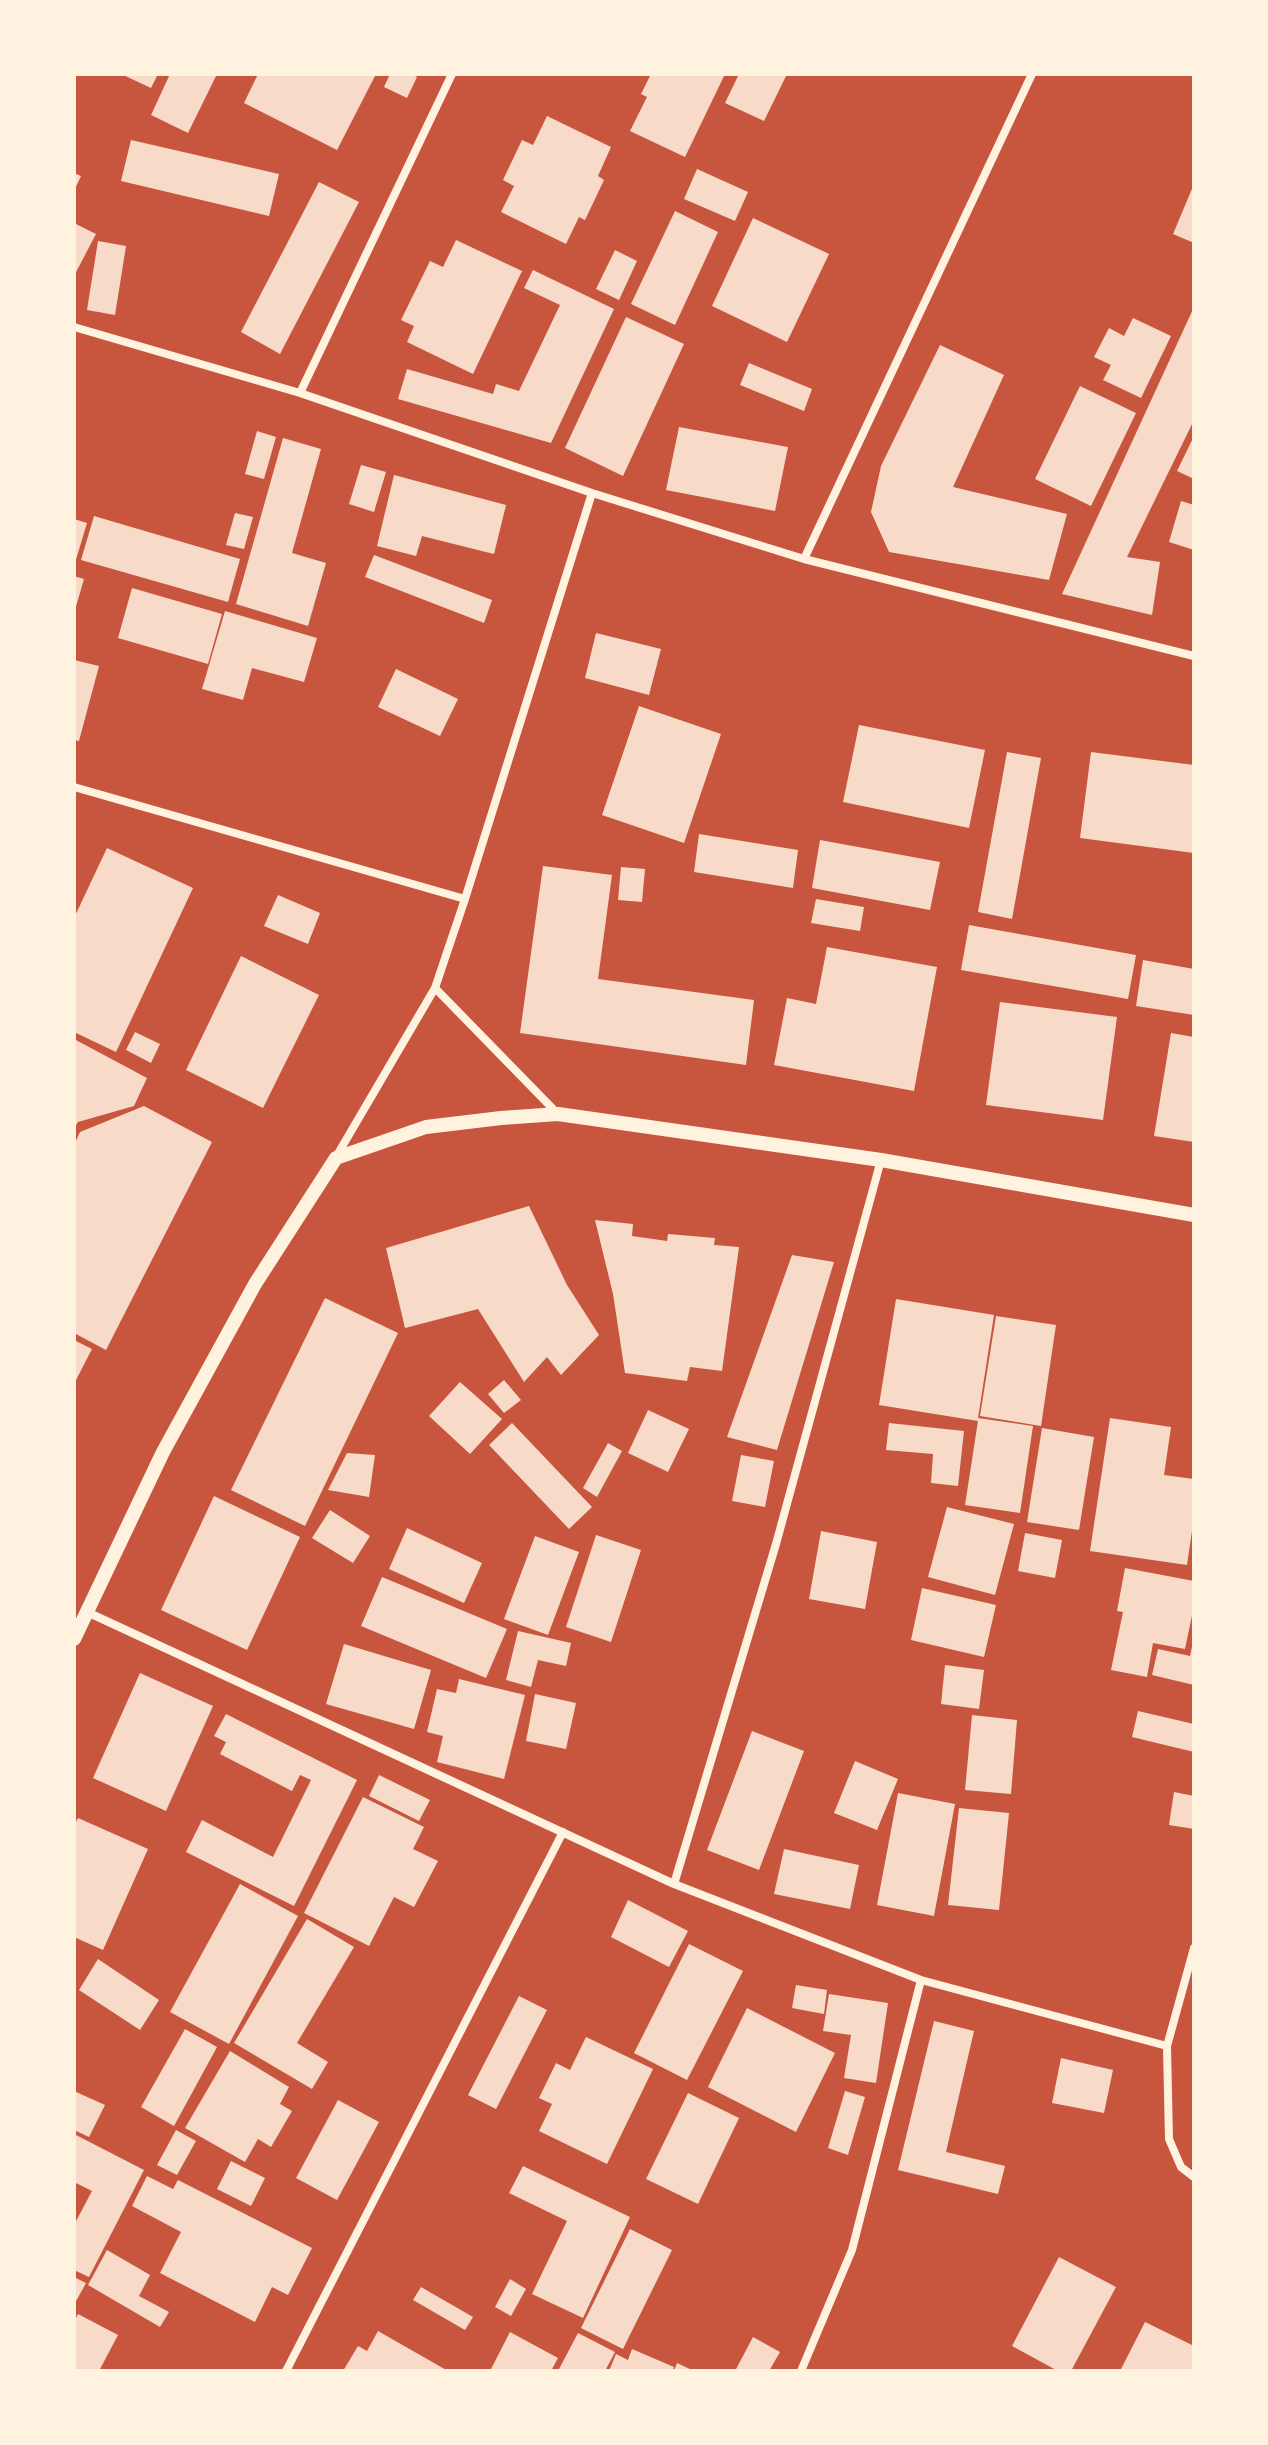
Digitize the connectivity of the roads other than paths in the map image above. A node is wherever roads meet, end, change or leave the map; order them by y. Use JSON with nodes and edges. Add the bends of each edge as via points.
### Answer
{"nodes":[{"id":1,"x":452,"y":74,"type":"edge"},
{"id":2,"x":1032,"y":74,"type":"edge"},
{"id":3,"x":74,"y":327,"type":"edge"},
{"id":4,"x":300,"y":393,"type":"junction"},
{"id":5,"x":592,"y":493,"type":"junction"},
{"id":6,"x":804,"y":559,"type":"junction"},
{"id":7,"x":1194,"y":656,"type":"edge"},
{"id":8,"x":74,"y":787,"type":"edge"},
{"id":9,"x":465,"y":899,"type":"junction"},
{"id":10,"x":435,"y":988,"type":"junction"},
{"id":11,"x":558,"y":1114,"type":"junction"},
{"id":12,"x":336,"y":1158,"type":"junction"},
{"id":13,"x":881,"y":1160,"type":"junction"},
{"id":14,"x":1194,"y":1215,"type":"edge"},
{"id":15,"x":87,"y":1612,"type":"junction"},
{"id":16,"x":74,"y":1639,"type":"edge"},
{"id":17,"x":563,"y":1832,"type":"junction"},
{"id":18,"x":674,"y":1884,"type":"junction"},
{"id":19,"x":1194,"y":1948,"type":"edge"},
{"id":20,"x":921,"y":1980,"type":"junction"},
{"id":21,"x":1167,"y":2046,"type":"junction"},
{"id":22,"x":1194,"y":2177,"type":"edge"},
{"id":23,"x":286,"y":2371,"type":"edge"},
{"id":24,"x":801,"y":2371,"type":"edge"}],
"edges":[{"from":1,"to":4,"type":"street"},
{"from":2,"to":6,"type":"street"},
{"from":3,"to":4,"type":"street"},
{"from":4,"to":5,"type":"street"},
{"from":5,"to":6,"type":"street"},
{"from":5,"to":9,"type":"street"},
{"from":6,"to":7,"type":"street"},
{"from":8,"to":9,"type":"street"},
{"from":9,"to":10,"type":"street"},
{"from":10,"to":11,"type":"street"},
{"from":10,"to":12,"type":"street"},
{"from":11,"to":12,"type":"street","via":[[426,1127]]},
{"from":11,"to":13,"type":"street"},
{"from":12,"to":15,"type":"street","via":[[255,1284],[163,1452]]},
{"from":13,"to":14,"type":"street"},
{"from":13,"to":18,"type":"street","via":[[776,1544]]},
{"from":15,"to":16,"type":"street"},
{"from":15,"to":17,"type":"street"},
{"from":17,"to":18,"type":"street"},
{"from":17,"to":23,"type":"street"},
{"from":18,"to":20,"type":"street"},
{"from":19,"to":21,"type":"street"},
{"from":20,"to":21,"type":"street"},
{"from":20,"to":24,"type":"street","via":[[852,2250]]},
{"from":21,"to":22,"type":"street","via":[[1169,2139],[1181,2167]]}]}
